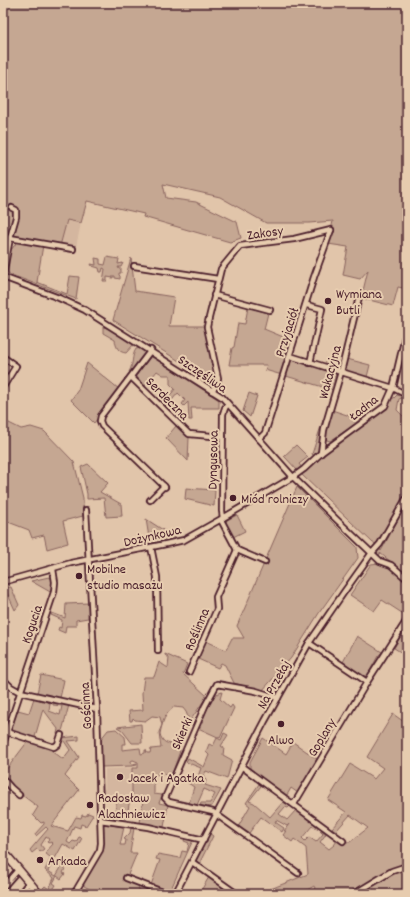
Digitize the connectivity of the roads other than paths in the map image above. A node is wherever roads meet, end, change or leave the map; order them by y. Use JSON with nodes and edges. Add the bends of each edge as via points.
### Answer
{"nodes":[{"id":1,"x":12,"y":208,"type":"dead end"},
{"id":2,"x":331,"y":230,"type":"joint"},
{"id":3,"x":10,"y":238,"type":"junction"},
{"id":4,"x":73,"y":249,"type":"dead end"},
{"id":5,"x":134,"y":266,"type":"dead end"},
{"id":6,"x":3,"y":276,"type":"edge"},
{"id":7,"x":218,"y":279,"type":"junction"},
{"id":8,"x":214,"y":295,"type":"junction"},
{"id":9,"x":359,"y":297,"type":"dead end"},
{"id":10,"x":307,"y":305,"type":"junction"},
{"id":11,"x":270,"y":310,"type":"dead end"},
{"id":12,"x":407,"y":328,"type":"edge"},
{"id":13,"x":151,"y":350,"type":"junction"},
{"id":14,"x":290,"y":356,"type":"junction"},
{"id":15,"x":3,"y":357,"type":"edge"},
{"id":16,"x":400,"y":357,"type":"junction"},
{"id":17,"x":407,"y":359,"type":"edge"},
{"id":18,"x":310,"y":362,"type":"junction"},
{"id":19,"x":341,"y":372,"type":"junction"},
{"id":20,"x":131,"y":377,"type":"junction"},
{"id":21,"x":3,"y":387,"type":"edge"},
{"id":22,"x":393,"y":388,"type":"junction"},
{"id":23,"x":212,"y":391,"type":"junction"},
{"id":24,"x":407,"y":395,"type":"edge"},
{"id":25,"x":228,"y":404,"type":"junction"},
{"id":26,"x":223,"y":437,"type":"junction"},
{"id":27,"x":259,"y":439,"type":"junction"},
{"id":28,"x":321,"y":453,"type":"junction"},
{"id":29,"x":293,"y":477,"type":"junction"},
{"id":30,"x":407,"y":497,"type":"edge"},
{"id":31,"x":150,"y":500,"type":"dead end"},
{"id":32,"x":86,"y":510,"type":"dead end"},
{"id":33,"x":222,"y":519,"type":"junction"},
{"id":34,"x":151,"y":547,"type":"junction"},
{"id":35,"x":237,"y":550,"type":"junction"},
{"id":36,"x":371,"y":554,"type":"junction"},
{"id":37,"x":89,"y":560,"type":"junction"},
{"id":38,"x":265,"y":562,"type":"dead end"},
{"id":39,"x":53,"y":568,"type":"junction"},
{"id":40,"x":407,"y":579,"type":"edge"},
{"id":41,"x":3,"y":582,"type":"edge"},
{"id":42,"x":407,"y":620,"type":"edge"},
{"id":43,"x":309,"y":643,"type":"junction"},
{"id":44,"x":158,"y":651,"type":"dead end"},
{"id":45,"x":189,"y":672,"type":"dead end"},
{"id":46,"x":3,"y":679,"type":"edge"},
{"id":47,"x":367,"y":682,"type":"junction"},
{"id":48,"x":20,"y":692,"type":"junction"},
{"id":49,"x":278,"y":698,"type":"junction"},
{"id":50,"x":97,"y":709,"type":"junction"},
{"id":51,"x":7,"y":732,"type":"junction"},
{"id":52,"x":61,"y":735,"type":"dead end"},
{"id":53,"x":3,"y":744,"type":"edge"},
{"id":54,"x":241,"y":766,"type":"junction"},
{"id":55,"x":3,"y":779,"type":"edge"},
{"id":56,"x":19,"y":795,"type":"dead end"},
{"id":57,"x":294,"y":804,"type":"junction"},
{"id":58,"x":217,"y":814,"type":"junction"},
{"id":59,"x":100,"y":820,"type":"junction"},
{"id":60,"x":204,"y":840,"type":"junction"},
{"id":61,"x":343,"y":841,"type":"dead end"},
{"id":62,"x":3,"y":851,"type":"edge"},
{"id":63,"x":192,"y":862,"type":"junction"},
{"id":64,"x":407,"y":866,"type":"edge"},
{"id":65,"x":18,"y":870,"type":"junction"},
{"id":66,"x":298,"y":873,"type":"dead end"},
{"id":67,"x":126,"y":878,"type":"dead end"},
{"id":68,"x":29,"y":882,"type":"junction"},
{"id":69,"x":3,"y":888,"type":"edge"},
{"id":70,"x":20,"y":894,"type":"edge"},
{"id":71,"x":39,"y":894,"type":"edge"},
{"id":72,"x":74,"y":894,"type":"edge"},
{"id":73,"x":168,"y":894,"type":"edge"},
{"id":74,"x":175,"y":894,"type":"edge"},
{"id":75,"x":237,"y":894,"type":"edge"},
{"id":76,"x":354,"y":894,"type":"edge"}],
"edges":[{"from":1,"to":3,"type":"street","via":[[16,210],[16,217]]},
{"from":2,"to":7,"type":"street","name":"Zakosy","via":[[294,239],[240,246],[221,269]]},
{"from":2,"to":10,"type":"street","name":"Przyjaciół"},
{"from":3,"to":4,"type":"street"},
{"from":3,"to":6,"type":"street"},
{"from":5,"to":7,"type":"street"},
{"from":6,"to":13,"type":"street","name":"Szczęśliwa","via":[[72,303]]},
{"from":7,"to":8,"type":"street","name":"Zakosy"},
{"from":8,"to":11,"type":"street"},
{"from":8,"to":23,"type":"street","name":"Zakosy","via":[[207,328],[218,378]]},
{"from":9,"to":19,"type":"street","name":"Wakacyjna"},
{"from":10,"to":14,"type":"street","name":"Przyjaciół"},
{"from":10,"to":18,"type":"street","via":[[322,309]]},
{"from":12,"to":16,"type":"street","name":"Ładna"},
{"from":13,"to":20,"type":"street","name":"Serdeczna"},
{"from":13,"to":23,"type":"street","name":"Szczęśliwa"},
{"from":14,"to":18,"type":"street"},
{"from":14,"to":27,"type":"street","name":"Przyjaciół","via":[[266,433]]},
{"from":15,"to":21,"type":"street","via":[[17,367]]},
{"from":16,"to":17,"type":"street"},
{"from":16,"to":22,"type":"street","name":"Ładna"},
{"from":18,"to":19,"type":"street"},
{"from":19,"to":22,"type":"street"},
{"from":19,"to":28,"type":"street","name":"Wakacyjna","via":[[326,421]]},
{"from":20,"to":26,"type":"street","name":"Serdeczna","via":[[189,434]]},
{"from":20,"to":31,"type":"street","via":[[101,416],[101,423],[164,487]]},
{"from":22,"to":24,"type":"street"},
{"from":22,"to":28,"type":"street","name":"Ładna","via":[[383,408]]},
{"from":23,"to":25,"type":"street","name":"Szczęśliwa"},
{"from":25,"to":26,"type":"street","name":"Dyngusowa","via":[[223,412]]},
{"from":25,"to":27,"type":"street","name":"Szczęśliwa"},
{"from":26,"to":33,"type":"street","name":"Dyngusowa"},
{"from":27,"to":29,"type":"street","name":"Szczęśliwa"},
{"from":28,"to":29,"type":"street","name":"Ładna"},
{"from":29,"to":33,"type":"street","name":"Dożynkowa"},
{"from":29,"to":36,"type":"street","name":"Szczęśliwa"},
{"from":30,"to":36,"type":"street","name":"Na Przełaj","via":[[380,544]]},
{"from":32,"to":37,"type":"street","name":"Gościnna"},
{"from":33,"to":34,"type":"street","name":"Dożynkowa","via":[[184,540]]},
{"from":33,"to":35,"type":"street"},
{"from":34,"to":37,"type":"street","name":"Dożynkowa"},
{"from":34,"to":44,"type":"street","via":[[157,577]]},
{"from":35,"to":38,"type":"street"},
{"from":35,"to":45,"type":"street","name":"Roślinna","via":[[216,597],[217,609]]},
{"from":36,"to":40,"type":"street","name":"Szczęśliwa","via":[[391,565]]},
{"from":36,"to":43,"type":"street","name":"Na Przełaj"},
{"from":37,"to":39,"type":"street","name":"Dożynkowa"},
{"from":37,"to":50,"type":"street","name":"Gościnna"},
{"from":39,"to":41,"type":"street","name":"Dożynkowa"},
{"from":39,"to":48,"type":"street","name":"Kogucia","via":[[54,590]]},
{"from":42,"to":47,"type":"street","name":"Goplany"},
{"from":43,"to":47,"type":"street"},
{"from":43,"to":49,"type":"street","name":"Na Przełaj"},
{"from":46,"to":48,"type":"street"},
{"from":47,"to":57,"type":"street","name":"Goplany"},
{"from":48,"to":50,"type":"street"},
{"from":48,"to":51,"type":"street","name":"Kogucia"},
{"from":49,"to":54,"type":"street","name":"Na Przełaj"},
{"from":49,"to":58,"type":"street","name":"Skierki","via":[[218,684],[205,706],[165,798],[169,802]]},
{"from":50,"to":59,"type":"street","name":"Gościnna"},
{"from":51,"to":52,"type":"street","via":[[53,746],[58,744]]},
{"from":51,"to":53,"type":"street","name":"Kogucia"},
{"from":54,"to":57,"type":"street"},
{"from":54,"to":58,"type":"street","name":"Na Przełaj"},
{"from":55,"to":56,"type":"street"},
{"from":57,"to":61,"type":"street"},
{"from":58,"to":60,"type":"street","name":"Na Przełaj"},
{"from":58,"to":66,"type":"street"},
{"from":59,"to":60,"type":"street","via":[[148,827]]},
{"from":59,"to":72,"type":"street","name":"Gościnna","via":[[100,850]]},
{"from":60,"to":63,"type":"street","name":"Na Przełaj"},
{"from":62,"to":65,"type":"main road"},
{"from":63,"to":74,"type":"street","name":"Na Przełaj"},
{"from":63,"to":75,"type":"street"},
{"from":64,"to":76,"type":"street","via":[[392,871]]},
{"from":65,"to":68,"type":"main road"},
{"from":65,"to":69,"type":"street"},
{"from":67,"to":73,"type":"street"},
{"from":68,"to":70,"type":"street"},
{"from":68,"to":71,"type":"main road"}]}
